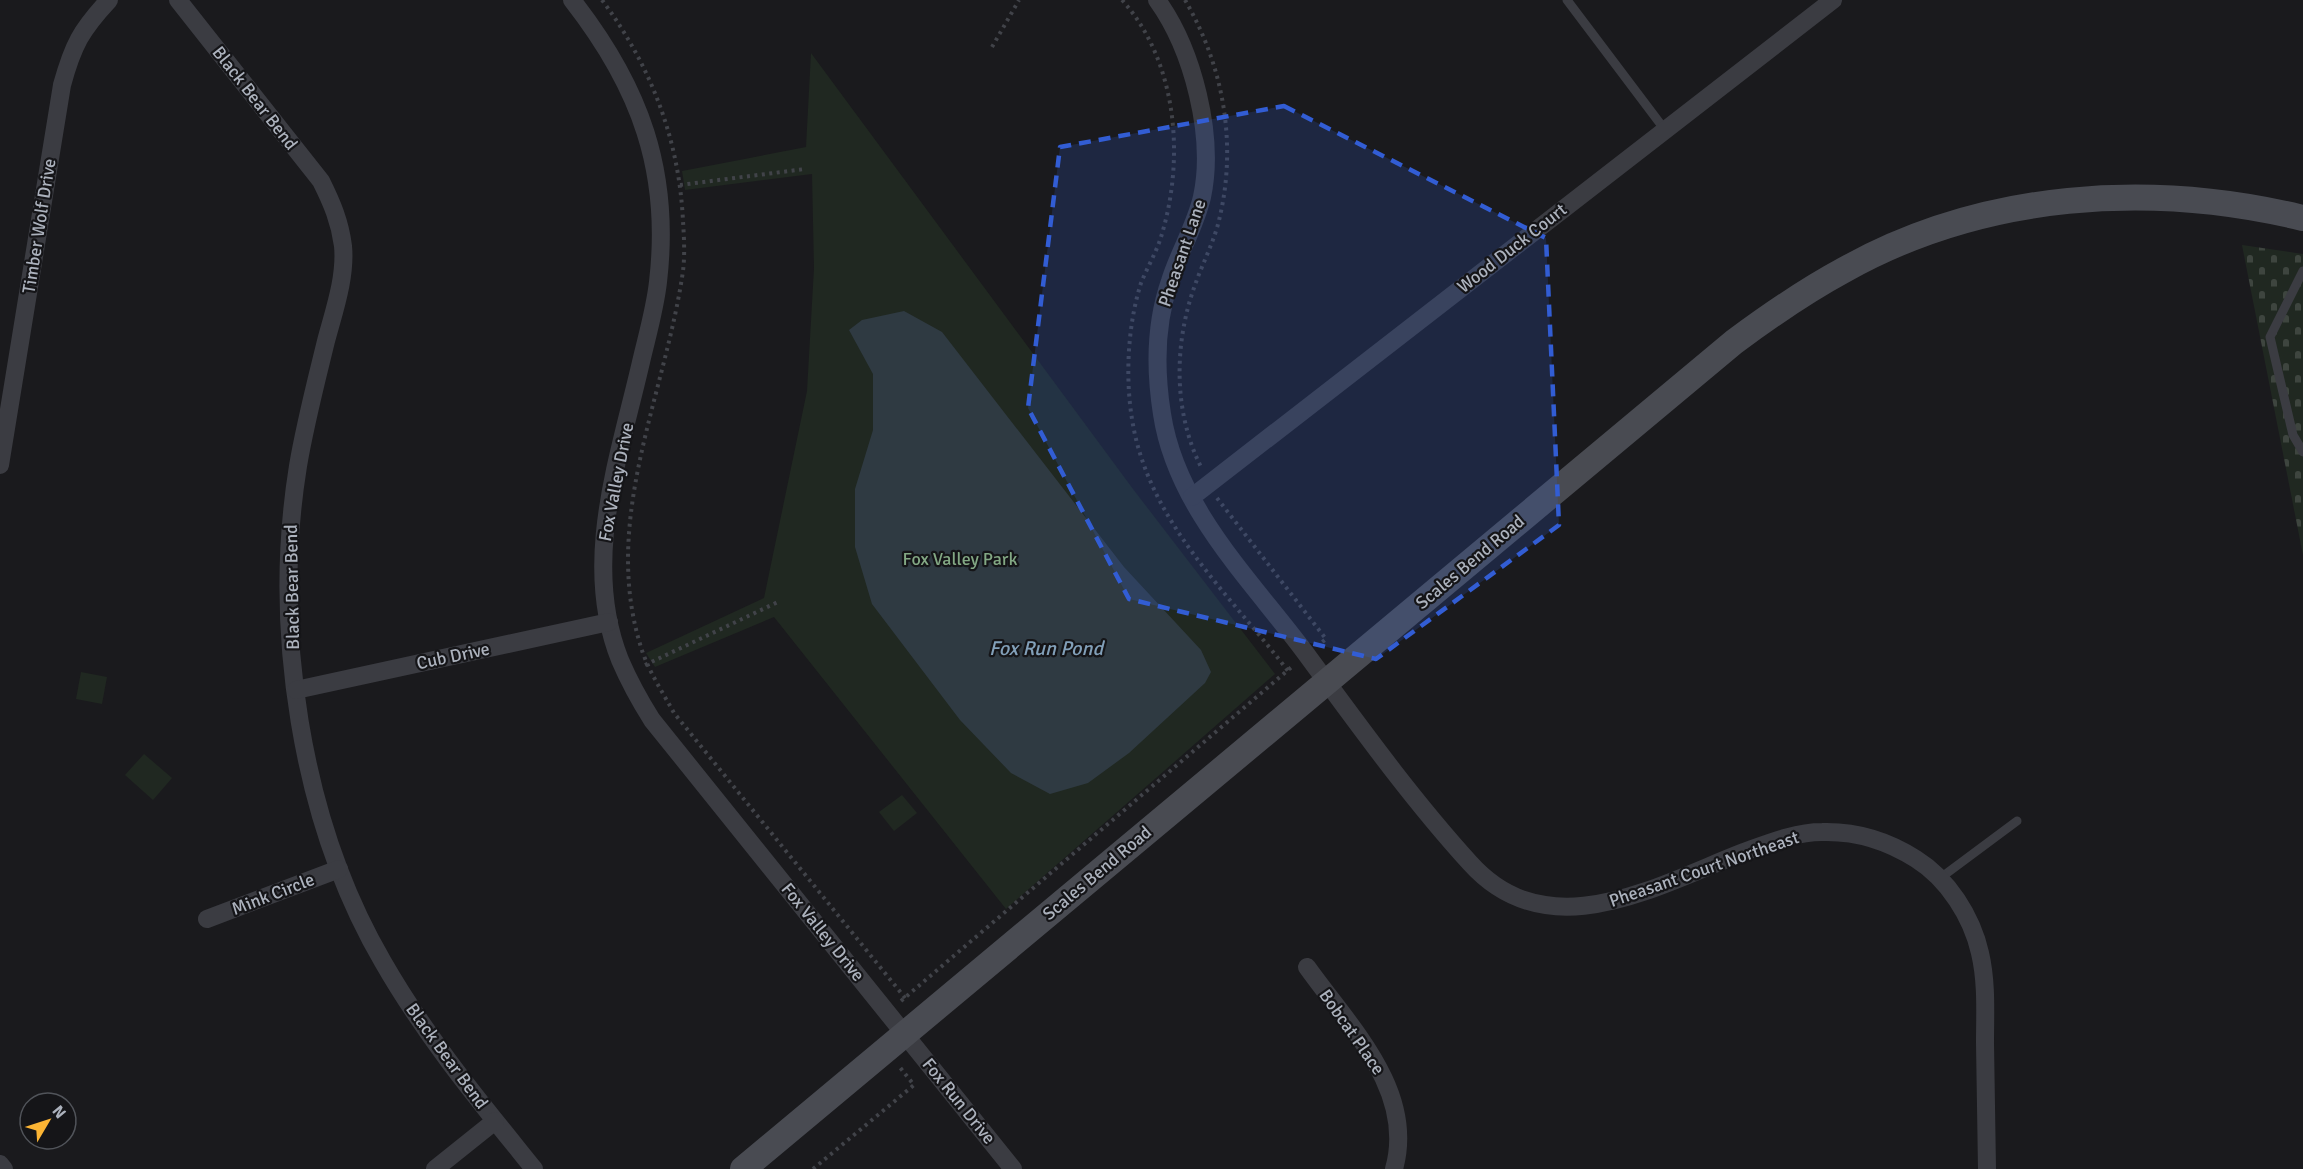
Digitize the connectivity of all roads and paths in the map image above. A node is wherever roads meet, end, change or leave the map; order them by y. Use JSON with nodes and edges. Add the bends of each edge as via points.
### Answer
{"nodes":[{"id":1,"x":109,"y":0,"type":"edge"},
{"id":2,"x":178,"y":0,"type":"edge"},
{"id":3,"x":572,"y":0,"type":"edge"},
{"id":4,"x":602,"y":0,"type":"edge"},
{"id":5,"x":1018,"y":0,"type":"edge"},
{"id":6,"x":1122,"y":0,"type":"edge"},
{"id":7,"x":1157,"y":0,"type":"edge"},
{"id":8,"x":1185,"y":0,"type":"edge"},
{"id":9,"x":1567,"y":0,"type":"edge"},
{"id":10,"x":1833,"y":0,"type":"edge"},
{"id":11,"x":992,"y":47,"type":"dead end"},
{"id":12,"x":1665,"y":130,"type":"junction"},
{"id":13,"x":805,"y":169,"type":"dead end"},
{"id":14,"x":680,"y":185,"type":"junction"},
{"id":15,"x":2303,"y":218,"type":"edge"},
{"id":16,"x":2303,"y":271,"type":"edge"},
{"id":17,"x":2303,"y":452,"type":"edge"},
{"id":18,"x":0,"y":465,"type":"edge"},
{"id":19,"x":1209,"y":482,"type":"junction"},
{"id":20,"x":1192,"y":497,"type":"junction"},
{"id":21,"x":780,"y":601,"type":"dead end"},
{"id":22,"x":609,"y":622,"type":"junction"},
{"id":23,"x":1326,"y":639,"type":"dead end"},
{"id":24,"x":647,"y":664,"type":"junction"},
{"id":25,"x":1288,"y":671,"type":"dead end"},
{"id":26,"x":626,"y":674,"type":"junction"},
{"id":27,"x":1325,"y":683,"type":"junction"},
{"id":28,"x":296,"y":690,"type":"junction"},
{"id":29,"x":2017,"y":821,"type":"dead end"},
{"id":30,"x":339,"y":869,"type":"junction"},
{"id":31,"x":1940,"y":879,"type":"junction"},
{"id":32,"x":207,"y":919,"type":"dead end"},
{"id":33,"x":1307,"y":968,"type":"dead end"},
{"id":34,"x":913,"y":1026,"type":"junction"},
{"id":35,"x":495,"y":1120,"type":"junction"},
{"id":36,"x":0,"y":1164,"type":"edge"},
{"id":37,"x":4,"y":1169,"type":"edge"},
{"id":38,"x":435,"y":1169,"type":"edge"},
{"id":39,"x":534,"y":1169,"type":"edge"},
{"id":40,"x":743,"y":1169,"type":"edge"},
{"id":41,"x":1013,"y":1169,"type":"edge"},
{"id":42,"x":1394,"y":1169,"type":"edge"},
{"id":43,"x":1987,"y":1169,"type":"edge"}],
"edges":[{"from":1,"to":18,"type":"street","name":"Timber Wolf Drive","via":[[71,51],[62,85]]},
{"from":2,"to":28,"type":"street","name":"Black Bear Bend","via":[[321,181],[336,213],[343,249],[339,292],[300,453],[291,516],[288,594]]},
{"from":3,"to":22,"type":"street","name":"Fox Valley Drive","via":[[603,39],[640,110],[649,138],[660,212],[658,283],[603,542]]},
{"from":4,"to":14,"type":"path","via":[[653,85],[668,125]]},
{"from":5,"to":11,"type":"path"},
{"from":6,"to":25,"type":"path","via":[[1156,57],[1168,90],[1174,146],[1171,192],[1134,311],[1129,356],[1132,419],[1156,495],[1174,528]]},
{"from":7,"to":20,"type":"street","name":"Pheasant Lane","via":[[1184,51],[1201,105],[1205,154],[1203,191],[1193,230],[1161,310],[1158,342],[1162,419],[1173,459]]},
{"from":8,"to":19,"type":"path","via":[[1215,69],[1227,136],[1220,215],[1187,310],[1180,362],[1186,423]]},
{"from":9,"to":12,"type":"lane"},
{"from":10,"to":12,"type":"street","name":"Wood Duck Court"},
{"from":12,"to":19,"type":"street","name":"Wood Duck Court"},
{"from":13,"to":14,"type":"path"},
{"from":14,"to":24,"type":"path","via":[[683,269],[627,538],[630,606]]},
{"from":15,"to":27,"type":"street","name":"Scales Bend Road","via":[[2229,203],[2178,198],[2123,196],[2065,201],[1969,219],[1845,268],[1734,342]]},
{"from":16,"to":17,"type":"lane","via":[[2270,338],[2293,435]]},
{"from":19,"to":20,"type":"street","name":"Wood Duck Court"},
{"from":19,"to":23,"type":"path","via":[[1218,500]]},
{"from":20,"to":27,"type":"street","name":"Pheasant Lane","via":[[1213,534]]},
{"from":21,"to":24,"type":"path"},
{"from":22,"to":26,"type":"street","name":"Fox Valley Drive"},
{"from":22,"to":28,"type":"street","name":"Cub Drive"},
{"from":24,"to":26,"type":"path"},
{"from":24,"to":34,"type":"path","via":[[674,713]]},
{"from":26,"to":34,"type":"street","name":"Fox Valley Drive","via":[[652,720]]},
{"from":27,"to":31,"type":"street","name":"Pheasant Court Northeast","via":[[1473,867],[1493,885],[1529,904],[1579,908],[1611,902],[1760,846],[1818,831],[1867,836],[1922,862]]},
{"from":27,"to":34,"type":"street","name":"Scales Bend Road"},
{"from":28,"to":30,"type":"street","name":"Black Bear Bend","via":[[314,787]]},
{"from":29,"to":31,"type":"lane"},
{"from":30,"to":32,"type":"street","name":"Mink Circle"},
{"from":30,"to":35,"type":"street","name":"Black Bear Bend","via":[[381,960],[409,1006]]},
{"from":31,"to":43,"type":"street","name":"Pheasant Court Northeast","via":[[1964,910],[1981,956],[1986,994]]},
{"from":33,"to":42,"type":"street","name":"Bobcat Place","via":[[1387,1082],[1399,1131]]},
{"from":34,"to":40,"type":"street","name":"Scales Bend Road"},
{"from":34,"to":41,"type":"street","name":"Fox Run Drive"},
{"from":35,"to":38,"type":"street"},
{"from":35,"to":39,"type":"street","name":"Black Bear Bend"},
{"from":36,"to":37,"type":"street"}]}
